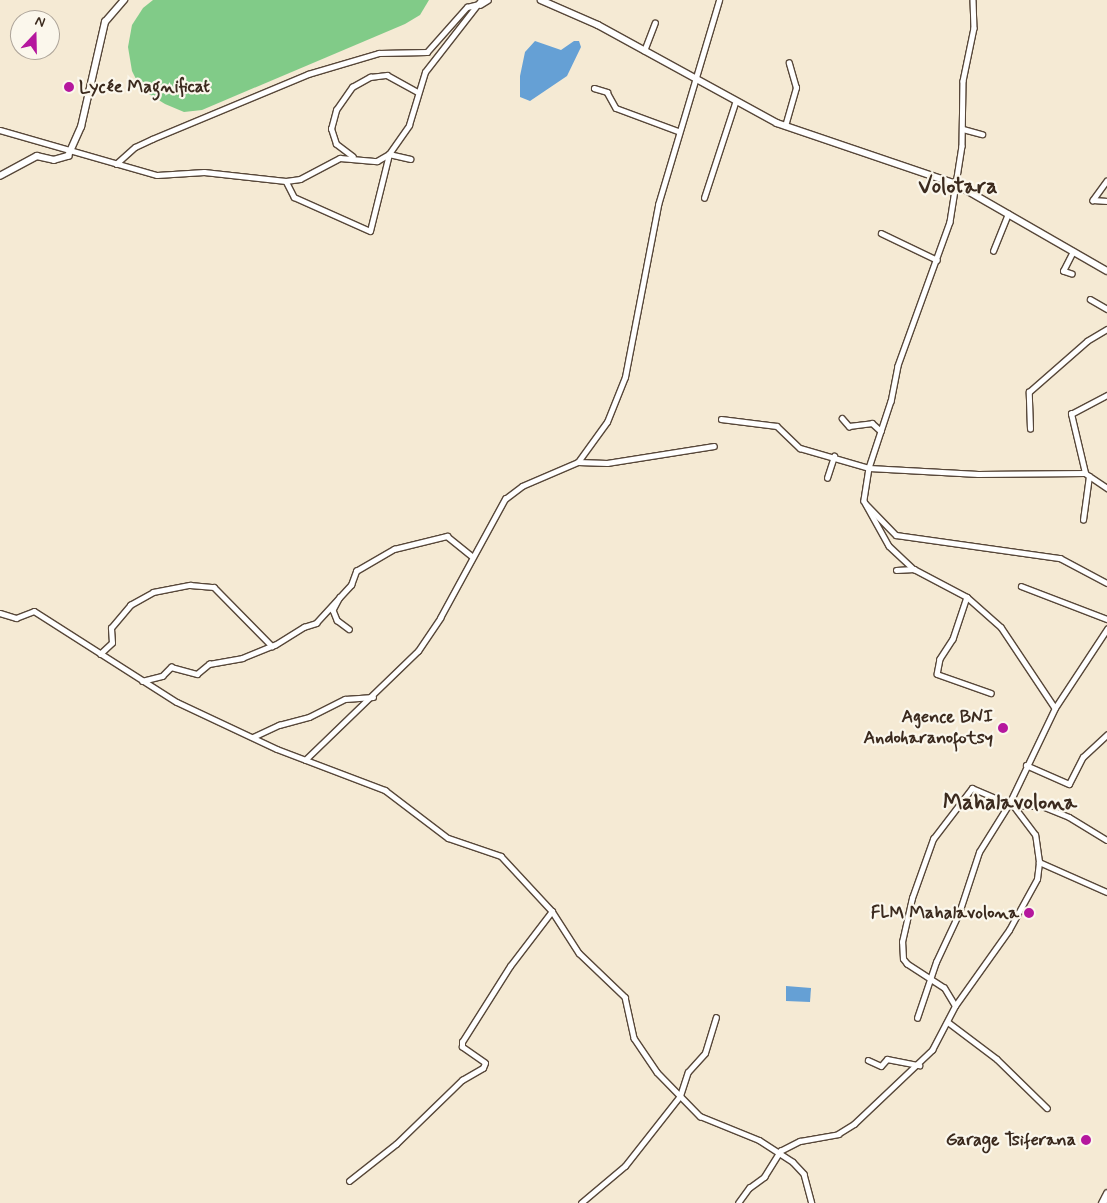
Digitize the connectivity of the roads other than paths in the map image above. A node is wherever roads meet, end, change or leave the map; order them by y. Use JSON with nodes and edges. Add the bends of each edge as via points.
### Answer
{"nodes":[{"id":1,"x":124,"y":0,"type":"edge"},
{"id":2,"x":488,"y":0,"type":"edge"},
{"id":3,"x":540,"y":0,"type":"edge"},
{"id":4,"x":719,"y":0,"type":"edge"},
{"id":5,"x":973,"y":0,"type":"edge"},
{"id":6,"x":479,"y":4,"type":"edge"},
{"id":7,"x":655,"y":23,"type":"dead end"},
{"id":8,"x":644,"y":51,"type":"junction"},
{"id":9,"x":789,"y":63,"type":"dead end"},
{"id":10,"x":694,"y":79,"type":"junction"},
{"id":11,"x":594,"y":88,"type":"dead end"},
{"id":12,"x":418,"y":92,"type":"junction"},
{"id":13,"x":735,"y":103,"type":"junction"},
{"id":14,"x":785,"y":126,"type":"junction"},
{"id":15,"x":0,"y":130,"type":"edge"},
{"id":16,"x":963,"y":130,"type":"junction"},
{"id":17,"x":678,"y":131,"type":"junction"},
{"id":18,"x":982,"y":134,"type":"dead end"},
{"id":19,"x":72,"y":150,"type":"junction"},
{"id":20,"x":389,"y":154,"type":"junction"},
{"id":21,"x":353,"y":157,"type":"junction"},
{"id":22,"x":410,"y":159,"type":"dead end"},
{"id":23,"x":116,"y":164,"type":"junction"},
{"id":24,"x":0,"y":176,"type":"edge"},
{"id":25,"x":286,"y":181,"type":"junction"},
{"id":26,"x":1107,"y":181,"type":"edge"},
{"id":27,"x":956,"y":184,"type":"junction"},
{"id":28,"x":704,"y":198,"type":"dead end"},
{"id":29,"x":1107,"y":201,"type":"edge"},
{"id":30,"x":1008,"y":214,"type":"junction"},
{"id":31,"x":881,"y":233,"type":"dead end"},
{"id":32,"x":993,"y":251,"type":"dead end"},
{"id":33,"x":1073,"y":251,"type":"junction"},
{"id":34,"x":937,"y":260,"type":"junction"},
{"id":35,"x":1107,"y":270,"type":"edge"},
{"id":36,"x":1072,"y":274,"type":"dead end"},
{"id":37,"x":1090,"y":300,"type":"dead end"},
{"id":38,"x":1107,"y":309,"type":"edge"},
{"id":39,"x":1107,"y":329,"type":"edge"},
{"id":40,"x":1107,"y":395,"type":"edge"},
{"id":41,"x":842,"y":418,"type":"dead end"},
{"id":42,"x":721,"y":419,"type":"dead end"},
{"id":43,"x":1030,"y":429,"type":"dead end"},
{"id":44,"x":881,"y":431,"type":"junction"},
{"id":45,"x":714,"y":446,"type":"dead end"},
{"id":46,"x":834,"y":456,"type":"junction"},
{"id":47,"x":578,"y":462,"type":"junction"},
{"id":48,"x":869,"y":468,"type":"junction"},
{"id":49,"x":1087,"y":474,"type":"junction"},
{"id":50,"x":827,"y":478,"type":"dead end"},
{"id":51,"x":1107,"y":488,"type":"edge"},
{"id":52,"x":864,"y":501,"type":"junction"},
{"id":53,"x":1083,"y":520,"type":"dead end"},
{"id":54,"x":473,"y":557,"type":"junction"},
{"id":55,"x":914,"y":568,"type":"junction"},
{"id":56,"x":896,"y":570,"type":"dead end"},
{"id":57,"x":1107,"y":583,"type":"edge"},
{"id":58,"x":1021,"y":586,"type":"dead end"},
{"id":59,"x":341,"y":596,"type":"junction"},
{"id":60,"x":967,"y":597,"type":"junction"},
{"id":61,"x":0,"y":613,"type":"edge"},
{"id":62,"x":1107,"y":619,"type":"edge"},
{"id":63,"x":349,"y":629,"type":"dead end"},
{"id":64,"x":1107,"y":629,"type":"edge"},
{"id":65,"x":272,"y":646,"type":"junction"},
{"id":66,"x":100,"y":654,"type":"junction"},
{"id":67,"x":142,"y":681,"type":"junction"},
{"id":68,"x":991,"y":693,"type":"dead end"},
{"id":69,"x":373,"y":697,"type":"junction"},
{"id":70,"x":1055,"y":708,"type":"junction"},
{"id":71,"x":1107,"y":735,"type":"edge"},
{"id":72,"x":253,"y":737,"type":"junction"},
{"id":73,"x":305,"y":760,"type":"junction"},
{"id":74,"x":1026,"y":765,"type":"junction"},
{"id":75,"x":1010,"y":804,"type":"junction"},
{"id":76,"x":1107,"y":840,"type":"edge"},
{"id":77,"x":1039,"y":862,"type":"junction"},
{"id":78,"x":1107,"y":892,"type":"edge"},
{"id":79,"x":552,"y":911,"type":"junction"},
{"id":80,"x":931,"y":982,"type":"junction"},
{"id":81,"x":955,"y":1006,"type":"junction"},
{"id":82,"x":716,"y":1018,"type":"dead end"},
{"id":83,"x":917,"y":1018,"type":"dead end"},
{"id":84,"x":948,"y":1022,"type":"junction"},
{"id":85,"x":868,"y":1060,"type":"dead end"},
{"id":86,"x":919,"y":1065,"type":"junction"},
{"id":87,"x":680,"y":1096,"type":"junction"},
{"id":88,"x":1047,"y":1108,"type":"dead end"},
{"id":89,"x":780,"y":1151,"type":"junction"},
{"id":90,"x":349,"y":1181,"type":"dead end"},
{"id":91,"x":1107,"y":1193,"type":"edge"},
{"id":92,"x":589,"y":1197,"type":"junction"},
{"id":93,"x":581,"y":1203,"type":"edge"},
{"id":94,"x":587,"y":1203,"type":"edge"},
{"id":95,"x":738,"y":1203,"type":"edge"},
{"id":96,"x":812,"y":1203,"type":"edge"},
{"id":97,"x":1102,"y":1203,"type":"edge"}],
"edges":[{"from":1,"to":19,"type":"street","via":[[105,22],[81,127]]},
{"from":2,"to":6,"type":"street"},
{"from":3,"to":8,"type":"street","via":[[598,25]]},
{"from":4,"to":10,"type":"street"},
{"from":5,"to":16,"type":"street","via":[[974,28],[961,103]]},
{"from":6,"to":12,"type":"street","via":[[433,61]]},
{"from":6,"to":23,"type":"street","via":[[466,7],[434,48],[427,52],[379,53],[308,74],[152,139],[135,147]]},
{"from":7,"to":8,"type":"street"},
{"from":8,"to":10,"type":"street"},
{"from":9,"to":14,"type":"street","via":[[796,88]]},
{"from":10,"to":13,"type":"street"},
{"from":10,"to":17,"type":"street"},
{"from":11,"to":17,"type":"street","via":[[608,92],[616,108]]},
{"from":12,"to":20,"type":"street","via":[[409,124]]},
{"from":12,"to":21,"type":"street","via":[[386,75],[370,77],[352,87],[336,110],[331,129],[336,144]]},
{"from":13,"to":14,"type":"street"},
{"from":13,"to":28,"type":"street"},
{"from":14,"to":27,"type":"street"},
{"from":15,"to":19,"type":"street"},
{"from":16,"to":18,"type":"street"},
{"from":16,"to":27,"type":"street"},
{"from":17,"to":47,"type":"street","via":[[658,205],[626,377],[606,422]]},
{"from":19,"to":23,"type":"street"},
{"from":19,"to":24,"type":"street","via":[[68,156],[54,160],[37,156]]},
{"from":20,"to":21,"type":"street","via":[[377,161]]},
{"from":20,"to":22,"type":"street"},
{"from":20,"to":25,"type":"street","via":[[370,231],[294,197]]},
{"from":21,"to":25,"type":"street","via":[[340,158],[300,179]]},
{"from":23,"to":25,"type":"street","via":[[157,175],[204,172]]},
{"from":26,"to":29,"type":"street","via":[[1093,200]]},
{"from":27,"to":30,"type":"street"},
{"from":27,"to":34,"type":"street","via":[[950,222]]},
{"from":30,"to":32,"type":"street"},
{"from":30,"to":33,"type":"street"},
{"from":31,"to":34,"type":"street"},
{"from":33,"to":35,"type":"street"},
{"from":33,"to":36,"type":"street","via":[[1064,271]]},
{"from":34,"to":44,"type":"street","via":[[898,366]]},
{"from":37,"to":38,"type":"street"},
{"from":39,"to":43,"type":"street","via":[[1087,340],[1029,392]]},
{"from":40,"to":49,"type":"street","via":[[1071,414]]},
{"from":41,"to":44,"type":"street","via":[[849,426],[872,423]]},
{"from":42,"to":46,"type":"street","via":[[777,426],[800,448],[813,454]]},
{"from":44,"to":48,"type":"street"},
{"from":45,"to":47,"type":"street","via":[[607,463]]},
{"from":46,"to":48,"type":"street"},
{"from":46,"to":50,"type":"street"},
{"from":47,"to":54,"type":"street","via":[[514,490],[505,499]]},
{"from":48,"to":49,"type":"street","via":[[978,474]]},
{"from":48,"to":52,"type":"street"},
{"from":49,"to":51,"type":"street"},
{"from":49,"to":53,"type":"street"},
{"from":52,"to":55,"type":"street","via":[[889,546]]},
{"from":52,"to":57,"type":"street","via":[[896,535],[1060,558]]},
{"from":54,"to":59,"type":"street","via":[[447,536],[394,549],[356,570],[351,585]]},
{"from":54,"to":69,"type":"street","via":[[418,651],[394,671]]},
{"from":55,"to":56,"type":"street"},
{"from":55,"to":60,"type":"street"},
{"from":58,"to":62,"type":"street"},
{"from":59,"to":63,"type":"street","via":[[333,610],[337,620]]},
{"from":59,"to":65,"type":"street","via":[[316,623],[304,626]]},
{"from":60,"to":68,"type":"street","via":[[953,639],[940,659],[938,674]]},
{"from":60,"to":70,"type":"street","via":[[1002,627]]},
{"from":61,"to":66,"type":"street","via":[[16,618],[34,611]]},
{"from":64,"to":70,"type":"street"},
{"from":65,"to":66,"type":"street","via":[[214,587],[190,585],[153,592],[130,604],[111,628],[112,643]]},
{"from":65,"to":67,"type":"street","via":[[242,658],[209,664],[197,674],[171,667],[162,676]]},
{"from":66,"to":67,"type":"street"},
{"from":67,"to":72,"type":"street","via":[[177,702]]},
{"from":69,"to":72,"type":"street","via":[[345,699],[309,717],[279,725]]},
{"from":69,"to":73,"type":"street"},
{"from":70,"to":74,"type":"street"},
{"from":71,"to":74,"type":"street","via":[[1083,758],[1069,784]]},
{"from":72,"to":73,"type":"street"},
{"from":73,"to":79,"type":"street","via":[[385,790],[448,838],[501,856]]},
{"from":74,"to":75,"type":"street"},
{"from":75,"to":76,"type":"street","via":[[1042,806],[1069,817]]},
{"from":75,"to":77,"type":"street","via":[[1035,835]]},
{"from":75,"to":80,"type":"street","via":[[979,852]]},
{"from":75,"to":80,"type":"street","via":[[972,788],[933,839],[912,898],[902,949],[907,964]]},
{"from":77,"to":78,"type":"street"},
{"from":77,"to":81,"type":"street","via":[[1037,879],[1028,898]]},
{"from":79,"to":87,"type":"street","via":[[579,953],[626,997],[634,1038],[657,1072]]},
{"from":79,"to":90,"type":"street","via":[[510,966],[462,1042],[462,1047],[485,1063],[483,1068],[462,1080],[396,1144]]},
{"from":80,"to":81,"type":"street","via":[[949,992]]},
{"from":80,"to":83,"type":"street"},
{"from":81,"to":84,"type":"street"},
{"from":82,"to":87,"type":"street","via":[[705,1054],[688,1072]]},
{"from":84,"to":86,"type":"street"},
{"from":84,"to":88,"type":"street","via":[[997,1059]]},
{"from":85,"to":86,"type":"street","via":[[881,1066],[887,1059]]},
{"from":86,"to":89,"type":"street","via":[[854,1124],[838,1134],[800,1141]]},
{"from":87,"to":89,"type":"street","via":[[700,1116]]},
{"from":87,"to":92,"type":"street","via":[[625,1166]]},
{"from":89,"to":95,"type":"street","via":[[764,1177],[749,1188]]},
{"from":89,"to":96,"type":"street","via":[[804,1174]]},
{"from":91,"to":97,"type":"main road"},
{"from":92,"to":93,"type":"street"},
{"from":92,"to":94,"type":"street"}]}
